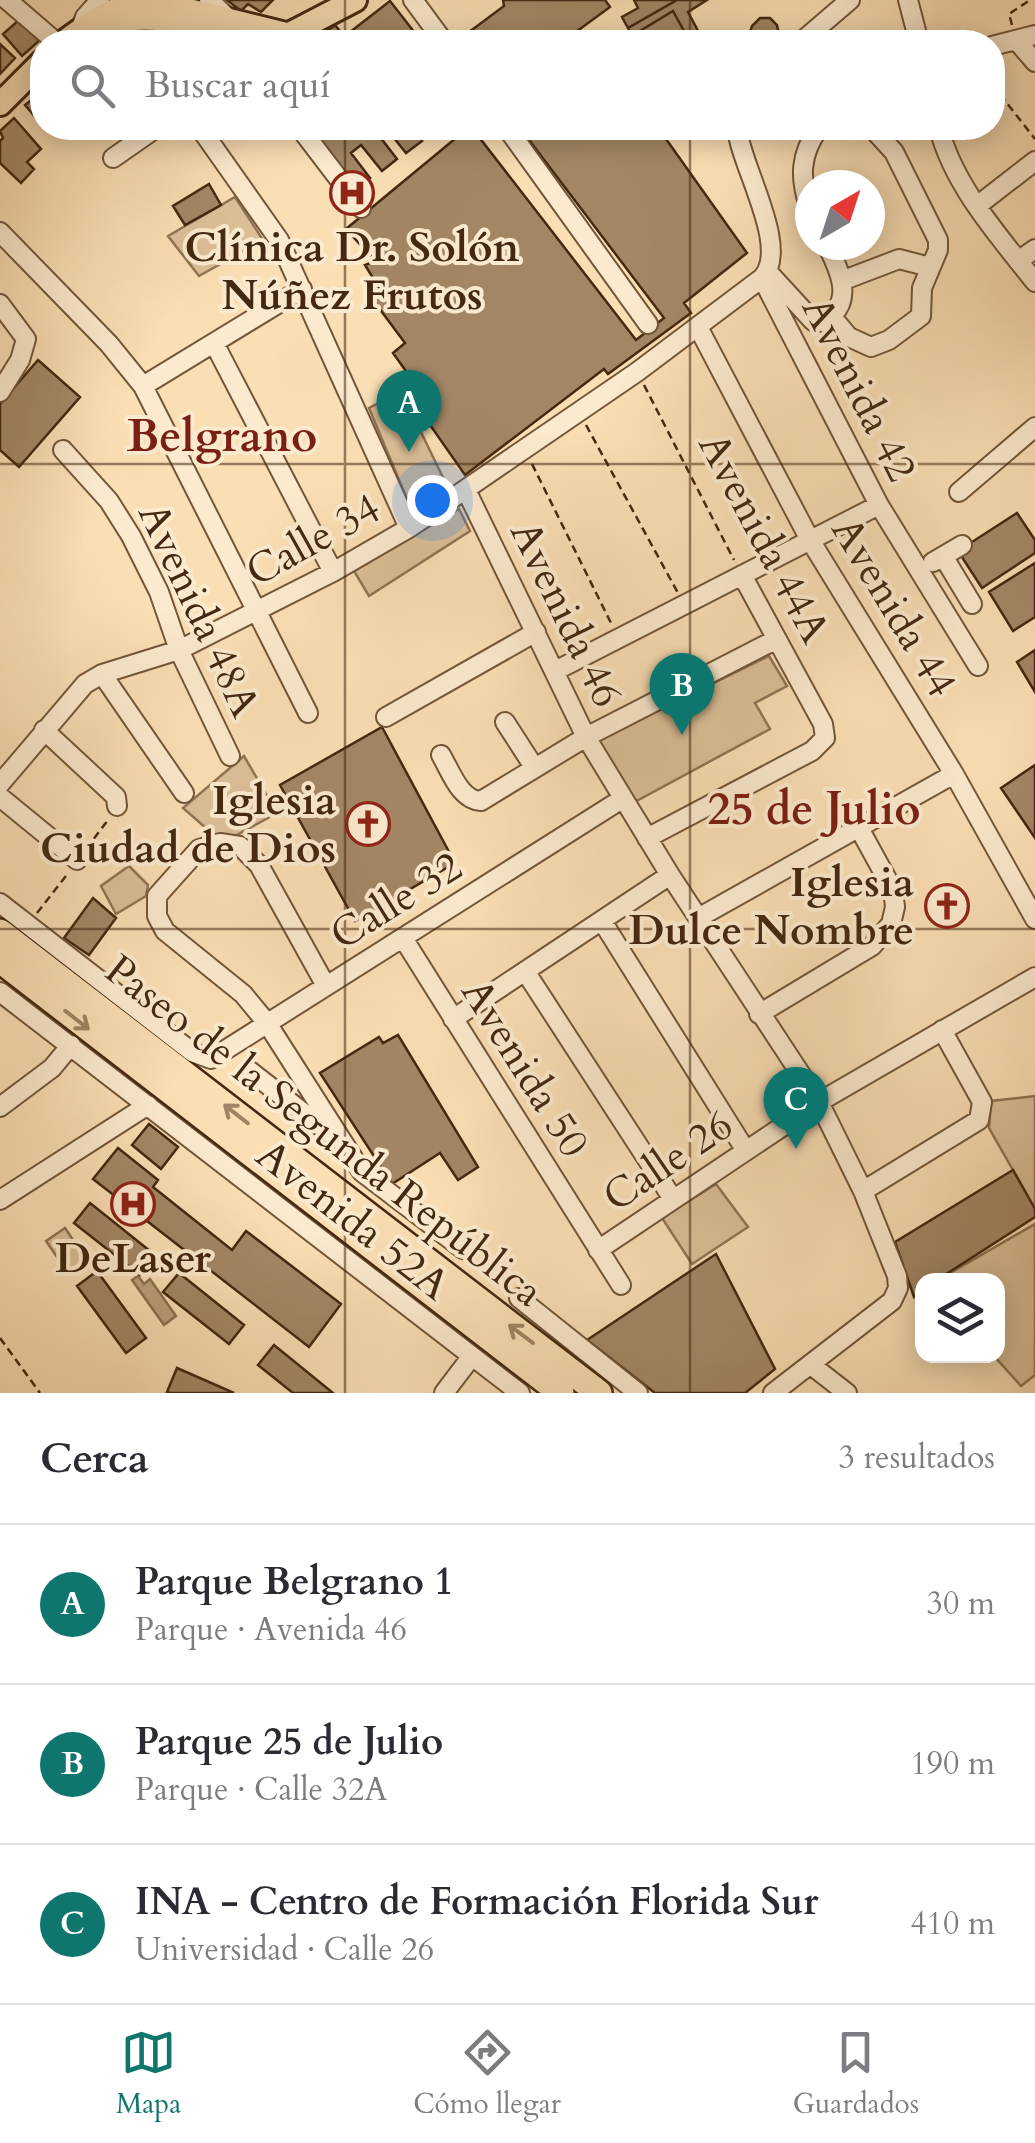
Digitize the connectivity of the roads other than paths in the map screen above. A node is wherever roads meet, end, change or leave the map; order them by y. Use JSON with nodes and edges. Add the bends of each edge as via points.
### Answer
{"nodes":[{"id":1,"x":7,"y":0,"type":"edge"},
{"id":2,"x":100,"y":0,"type":"edge"},
{"id":3,"x":209,"y":0,"type":"edge"},
{"id":4,"x":355,"y":0,"type":"edge"},
{"id":5,"x":413,"y":0,"type":"edge"},
{"id":6,"x":850,"y":0,"type":"edge"},
{"id":7,"x":912,"y":1,"type":"edge"},
{"id":8,"x":232,"y":21,"type":"junction"},
{"id":9,"x":42,"y":30,"type":"edge"},
{"id":10,"x":78,"y":30,"type":"edge"},
{"id":11,"x":85,"y":30,"type":"edge"},
{"id":12,"x":96,"y":30,"type":"edge"},
{"id":13,"x":210,"y":30,"type":"edge"},
{"id":14,"x":258,"y":30,"type":"edge"},
{"id":15,"x":301,"y":30,"type":"edge"},
{"id":16,"x":435,"y":30,"type":"edge"},
{"id":17,"x":814,"y":30,"type":"edge"},
{"id":18,"x":917,"y":30,"type":"edge"},
{"id":19,"x":1026,"y":38,"type":"edge"},
{"id":20,"x":1035,"y":62,"type":"edge"},
{"id":21,"x":30,"y":74,"type":"edge"},
{"id":22,"x":0,"y":104,"type":"edge"},
{"id":23,"x":138,"y":140,"type":"edge"},
{"id":24,"x":208,"y":140,"type":"edge"},
{"id":25,"x":309,"y":140,"type":"edge"},
{"id":26,"x":516,"y":140,"type":"edge"},
{"id":27,"x":738,"y":140,"type":"edge"},
{"id":28,"x":812,"y":140,"type":"edge"},
{"id":29,"x":883,"y":140,"type":"edge"},
{"id":30,"x":942,"y":140,"type":"edge"},
{"id":31,"x":112,"y":158,"type":"dead end"},
{"id":32,"x":1035,"y":161,"type":"edge"},
{"id":33,"x":803,"y":170,"type":"edge"},
{"id":34,"x":977,"y":206,"type":"junction"},
{"id":35,"x":361,"y":208,"type":"dead end"},
{"id":36,"x":0,"y":232,"type":"edge"},
{"id":37,"x":1035,"y":248,"type":"edge"},
{"id":38,"x":835,"y":260,"type":"edge"},
{"id":39,"x":1018,"y":261,"type":"junction"},
{"id":40,"x":930,"y":266,"type":"junction"},
{"id":41,"x":765,"y":275,"type":"junction"},
{"id":42,"x":844,"y":280,"type":"junction"},
{"id":43,"x":1035,"y":282,"type":"edge"},
{"id":44,"x":302,"y":289,"type":"junction"},
{"id":45,"x":0,"y":304,"type":"edge"},
{"id":46,"x":832,"y":317,"type":"junction"},
{"id":47,"x":648,"y":324,"type":"dead end"},
{"id":48,"x":698,"y":327,"type":"junction"},
{"id":49,"x":214,"y":344,"type":"junction"},
{"id":50,"x":143,"y":386,"type":"junction"},
{"id":51,"x":0,"y":392,"type":"edge"},
{"id":52,"x":1035,"y":427,"type":"edge"},
{"id":53,"x":63,"y":450,"type":"dead end"},
{"id":54,"x":466,"y":490,"type":"junction"},
{"id":55,"x":960,"y":492,"type":"dead end"},
{"id":56,"x":878,"y":505,"type":"junction"},
{"id":57,"x":408,"y":528,"type":"junction"},
{"id":58,"x":810,"y":540,"type":"junction"},
{"id":59,"x":962,"y":545,"type":"dead end"},
{"id":60,"x":943,"y":556,"type":"junction"},
{"id":61,"x":918,"y":570,"type":"junction"},
{"id":62,"x":333,"y":572,"type":"junction"},
{"id":63,"x":742,"y":574,"type":"junction"},
{"id":64,"x":972,"y":604,"type":"dead end"},
{"id":65,"x":256,"y":612,"type":"junction"},
{"id":66,"x":536,"y":632,"type":"junction"},
{"id":67,"x":777,"y":639,"type":"junction"},
{"id":68,"x":179,"y":650,"type":"junction"},
{"id":69,"x":978,"y":666,"type":"dead end"},
{"id":70,"x":555,"y":671,"type":"junction"},
{"id":71,"x":102,"y":674,"type":"junction"},
{"id":72,"x":308,"y":713,"type":"dead end"},
{"id":73,"x":386,"y":717,"type":"dead end"},
{"id":74,"x":505,"y":722,"type":"dead end"},
{"id":75,"x":44,"y":730,"type":"junction"},
{"id":76,"x":586,"y":737,"type":"junction"},
{"id":77,"x":230,"y":756,"type":"dead end"},
{"id":78,"x":441,"y":756,"type":"dead end"},
{"id":79,"x":534,"y":767,"type":"junction"},
{"id":80,"x":954,"y":774,"type":"junction"},
{"id":81,"x":0,"y":784,"type":"edge"},
{"id":82,"x":184,"y":792,"type":"dead end"},
{"id":83,"x":0,"y":798,"type":"edge"},
{"id":84,"x":622,"y":799,"type":"junction"},
{"id":85,"x":117,"y":806,"type":"dead end"},
{"id":86,"x":859,"y":828,"type":"junction"},
{"id":87,"x":647,"y":838,"type":"junction"},
{"id":88,"x":78,"y":860,"type":"dead end"},
{"id":89,"x":670,"y":875,"type":"junction"},
{"id":90,"x":1028,"y":888,"type":"edge"},
{"id":91,"x":0,"y":903,"type":"edge"},
{"id":92,"x":698,"y":918,"type":"junction"},
{"id":93,"x":1035,"y":920,"type":"edge"},
{"id":94,"x":602,"y":921,"type":"junction"},
{"id":95,"x":0,"y":932,"type":"edge"},
{"id":96,"x":403,"y":938,"type":"junction"},
{"id":97,"x":0,"y":960,"type":"edge"},
{"id":98,"x":525,"y":972,"type":"junction"},
{"id":99,"x":1035,"y":977,"type":"edge"},
{"id":100,"x":326,"y":986,"type":"junction"},
{"id":101,"x":2,"y":997,"type":"edge"},
{"id":102,"x":759,"y":1014,"type":"junction"},
{"id":103,"x":453,"y":1018,"type":"junction"},
{"id":104,"x":267,"y":1023,"type":"junction"},
{"id":105,"x":942,"y":1030,"type":"junction"},
{"id":106,"x":71,"y":1045,"type":"junction"},
{"id":107,"x":250,"y":1071,"type":"dead end"},
{"id":108,"x":819,"y":1102,"type":"junction"},
{"id":109,"x":148,"y":1105,"type":"junction"},
{"id":110,"x":0,"y":1106,"type":"edge"},
{"id":111,"x":345,"y":1145,"type":"junction"},
{"id":112,"x":746,"y":1150,"type":"junction"},
{"id":113,"x":863,"y":1191,"type":"junction"},
{"id":114,"x":673,"y":1199,"type":"junction"},
{"id":115,"x":0,"y":1200,"type":"edge"},
{"id":116,"x":464,"y":1249,"type":"dead end"},
{"id":117,"x":598,"y":1250,"type":"junction"},
{"id":118,"x":622,"y":1285,"type":"dead end"},
{"id":119,"x":518,"y":1298,"type":"dead end"},
{"id":120,"x":472,"y":1356,"type":"junction"},
{"id":121,"x":810,"y":1365,"type":"junction"},
{"id":122,"x":444,"y":1393,"type":"edge"},
{"id":123,"x":520,"y":1393,"type":"edge"},
{"id":124,"x":561,"y":1393,"type":"edge"},
{"id":125,"x":598,"y":1393,"type":"edge"},
{"id":126,"x":638,"y":1393,"type":"edge"},
{"id":127,"x":773,"y":1393,"type":"edge"},
{"id":128,"x":847,"y":1393,"type":"edge"}],
"edges":[{"from":1,"to":9,"type":"street"},
{"from":2,"to":10,"type":"street"},
{"from":3,"to":8,"type":"street"},
{"from":4,"to":15,"type":"main road"},
{"from":5,"to":16,"type":"street"},
{"from":6,"to":17,"type":"street"},
{"from":7,"to":18,"type":"street"},
{"from":8,"to":11,"type":"main road","via":[[152,1],[112,10]]},
{"from":8,"to":14,"type":"main road"},
{"from":12,"to":13,"type":"main road","via":[[140,18]]},
{"from":19,"to":20,"type":"street"},
{"from":21,"to":22,"type":"main road"},
{"from":23,"to":31,"type":"street"},
{"from":24,"to":44,"type":"street","via":[[279,240]]},
{"from":25,"to":35,"type":"street"},
{"from":26,"to":47,"type":"street"},
{"from":27,"to":41,"type":"street","name":"Avenida 42","via":[[764,213]]},
{"from":28,"to":33,"type":"street"},
{"from":29,"to":40,"type":"street","via":[[938,240]]},
{"from":30,"to":34,"type":"street"},
{"from":32,"to":34,"type":"street"},
{"from":34,"to":39,"type":"street"},
{"from":36,"to":50,"type":"street"},
{"from":37,"to":39,"type":"street"},
{"from":38,"to":42,"type":"street"},
{"from":39,"to":43,"type":"street"},
{"from":40,"to":42,"type":"street","via":[[900,258]]},
{"from":40,"to":46,"type":"street","via":[[922,316],[889,340],[871,347],[849,337]]},
{"from":41,"to":46,"type":"street","via":[[812,321]]},
{"from":41,"to":48,"type":"street","name":"Calle 34"},
{"from":41,"to":56,"type":"street","name":"Avenida 42"},
{"from":42,"to":46,"type":"street"},
{"from":44,"to":49,"type":"street"},
{"from":44,"to":57,"type":"street"},
{"from":45,"to":51,"type":"street","via":[[26,339]]},
{"from":48,"to":54,"type":"street","name":"Calle 34"},
{"from":48,"to":58,"type":"street","name":"Avenida 44"},
{"from":49,"to":50,"type":"street"},
{"from":49,"to":62,"type":"street"},
{"from":50,"to":65,"type":"street"},
{"from":52,"to":55,"type":"street"},
{"from":53,"to":68,"type":"street","name":"Avenida 48A","via":[[132,536]]},
{"from":54,"to":57,"type":"street","name":"Calle 34"},
{"from":54,"to":66,"type":"street","name":"Avenida 46"},
{"from":56,"to":58,"type":"street"},
{"from":56,"to":61,"type":"street","name":"Avenida 42"},
{"from":57,"to":62,"type":"street","name":"Calle 34"},
{"from":58,"to":63,"type":"street"},
{"from":58,"to":80,"type":"street","name":"Avenida 44"},
{"from":59,"to":60,"type":"street"},
{"from":60,"to":61,"type":"street"},
{"from":60,"to":64,"type":"street"},
{"from":61,"to":69,"type":"street","name":"Avenida 42"},
{"from":62,"to":65,"type":"street","name":"Calle 34"},
{"from":63,"to":67,"type":"street","name":"Avenida 44A"},
{"from":63,"to":70,"type":"street"},
{"from":65,"to":68,"type":"street","name":"Calle 34"},
{"from":65,"to":72,"type":"street"},
{"from":66,"to":70,"type":"street","name":"Avenida 46"},
{"from":66,"to":73,"type":"street"},
{"from":67,"to":76,"type":"street"},
{"from":67,"to":87,"type":"street","name":"Avenida 44A","via":[[823,724],[824,738],[812,751]]},
{"from":68,"to":71,"type":"street","name":"Calle 34"},
{"from":68,"to":77,"type":"street","name":"Avenida 48A"},
{"from":70,"to":76,"type":"street","name":"Avenida 46"},
{"from":71,"to":75,"type":"street","name":"Calle 34","via":[[82,686]]},
{"from":71,"to":82,"type":"street"},
{"from":74,"to":79,"type":"street"},
{"from":75,"to":81,"type":"street","name":"Calle 34"},
{"from":75,"to":85,"type":"street","via":[[116,796]]},
{"from":76,"to":79,"type":"street"},
{"from":76,"to":84,"type":"street","name":"Avenida 46"},
{"from":78,"to":79,"type":"street","via":[[470,800],[481,801]]},
{"from":80,"to":86,"type":"street"},
{"from":80,"to":90,"type":"street","name":"Avenida 44"},
{"from":83,"to":88,"type":"street"},
{"from":84,"to":87,"type":"street","name":"Avenida 46"},
{"from":84,"to":96,"type":"street","name":"Calle 32"},
{"from":86,"to":92,"type":"street"},
{"from":86,"to":102,"type":"street","via":[[893,890],[890,924],[872,946]]},
{"from":87,"to":89,"type":"street","name":"Avenida 46"},
{"from":89,"to":92,"type":"street","name":"Avenida 46"},
{"from":89,"to":94,"type":"street"},
{"from":90,"to":93,"type":"street","name":"Avenida 44"},
{"from":91,"to":104,"type":"street","name":"Calle 32","via":[[207,1060]]},
{"from":92,"to":102,"type":"street","name":"Avenida 46"},
{"from":94,"to":98,"type":"street"},
{"from":94,"to":112,"type":"street"},
{"from":125,"to":95,"type":"highway","name":"Paseo de la Segunda República","one_way":true},
{"from":96,"to":100,"type":"street","name":"Calle 32"},
{"from":96,"to":103,"type":"street","name":"Avenida 50"},
{"from":97,"to":124,"type":"highway","name":"Paseo de la Segunda República","one_way":true},
{"from":98,"to":103,"type":"street"},
{"from":98,"to":114,"type":"street"},
{"from":99,"to":105,"type":"street","name":"Calle 26"},
{"from":100,"to":104,"type":"street","name":"Calle 32"},
{"from":100,"to":104,"type":"street","via":[[246,850],[228,843],[199,849],[159,893],[159,921]]},
{"from":101,"to":106,"type":"street","name":"Avenida 52A"},
{"from":102,"to":108,"type":"street","name":"Avenida 46"},
{"from":103,"to":117,"type":"street","name":"Avenida 50"},
{"from":104,"to":111,"type":"street"},
{"from":105,"to":108,"type":"street","name":"Calle 26"},
{"from":105,"to":113,"type":"street","via":[[982,1102],[982,1114],[975,1125]]},
{"from":106,"to":109,"type":"street","name":"Avenida 52A"},
{"from":106,"to":110,"type":"street","via":[[52,1068]]},
{"from":107,"to":111,"type":"street"},
{"from":108,"to":112,"type":"street","name":"Calle 26"},
{"from":108,"to":113,"type":"street","name":"Avenida 46"},
{"from":109,"to":115,"type":"street"},
{"from":109,"to":120,"type":"street","name":"Avenida 52A"},
{"from":111,"to":116,"type":"street","via":[[362,1172]]},
{"from":112,"to":114,"type":"street","name":"Calle 26"},
{"from":113,"to":121,"type":"street","name":"Avenida 46","via":[[898,1288],[892,1301]]},
{"from":114,"to":117,"type":"street","name":"Calle 26"},
{"from":117,"to":118,"type":"street","name":"Avenida 50"},
{"from":119,"to":126,"type":"street"},
{"from":120,"to":122,"type":"street"},
{"from":120,"to":123,"type":"street","name":"Avenida 52A"},
{"from":121,"to":127,"type":"street"},
{"from":121,"to":128,"type":"street"}]}
